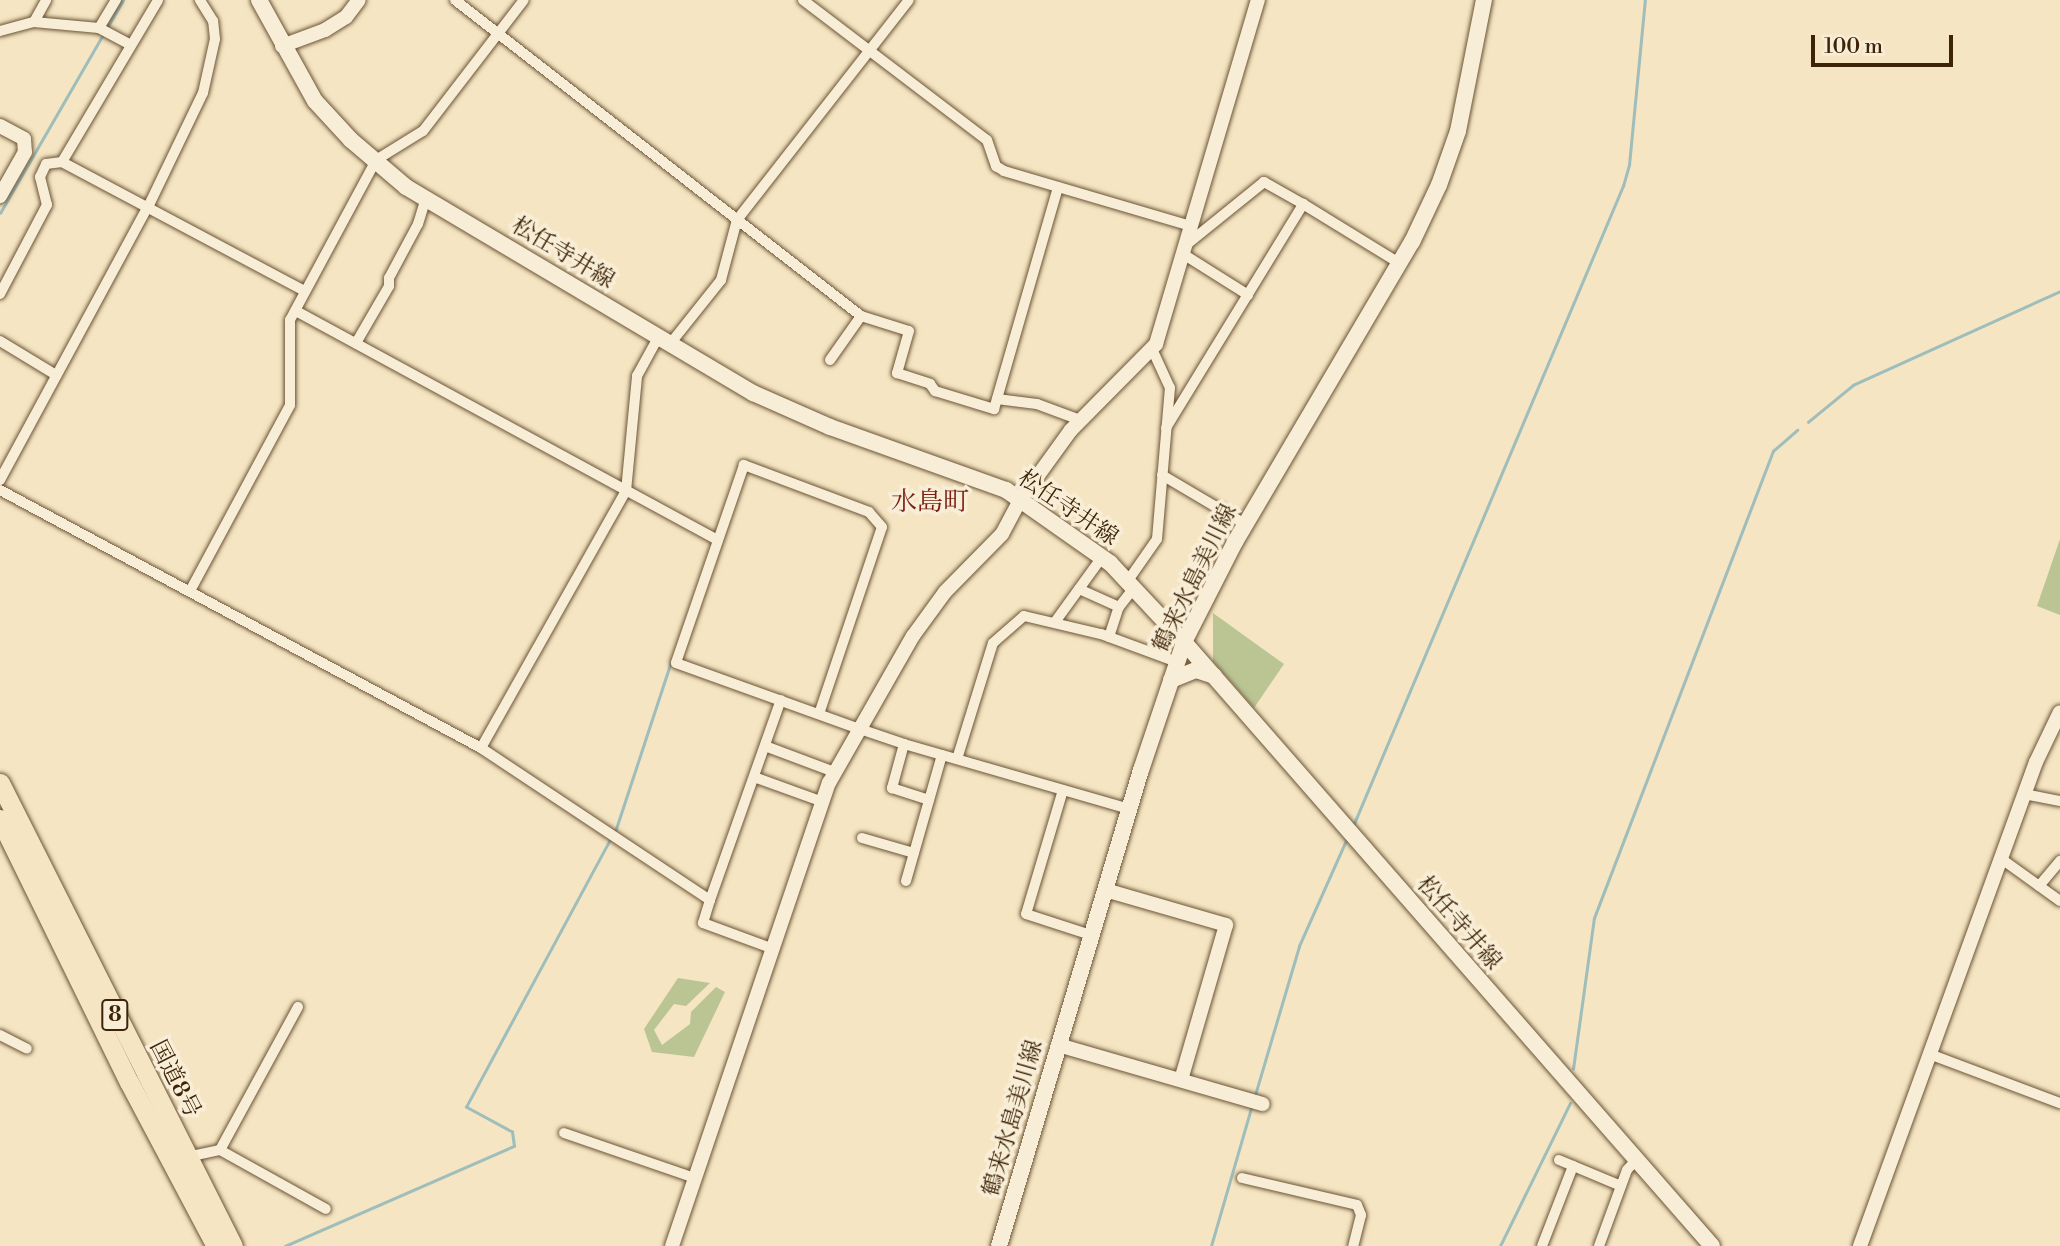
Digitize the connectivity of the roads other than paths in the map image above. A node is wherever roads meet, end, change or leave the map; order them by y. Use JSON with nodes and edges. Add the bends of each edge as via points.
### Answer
{"nodes":[{"id":1,"x":46,"y":0,"type":"edge"},
{"id":2,"x":116,"y":0,"type":"edge"},
{"id":3,"x":158,"y":0,"type":"edge"},
{"id":4,"x":200,"y":0,"type":"edge"},
{"id":5,"x":259,"y":0,"type":"edge"},
{"id":6,"x":359,"y":0,"type":"edge"},
{"id":7,"x":454,"y":0,"type":"edge"},
{"id":8,"x":524,"y":0,"type":"edge"},
{"id":9,"x":803,"y":0,"type":"edge"},
{"id":10,"x":909,"y":0,"type":"edge"},
{"id":11,"x":1258,"y":0,"type":"edge"},
{"id":12,"x":1483,"y":0,"type":"edge"},
{"id":13,"x":34,"y":22,"type":"junction"},
{"id":14,"x":99,"y":28,"type":"junction"},
{"id":15,"x":0,"y":31,"type":"edge"},
{"id":16,"x":499,"y":34,"type":"junction"},
{"id":17,"x":129,"y":44,"type":"junction"},
{"id":18,"x":282,"y":46,"type":"junction"},
{"id":19,"x":870,"y":50,"type":"junction"},
{"id":20,"x":0,"y":126,"type":"edge"},
{"id":21,"x":376,"y":160,"type":"junction"},
{"id":22,"x":62,"y":162,"type":"junction"},
{"id":23,"x":1059,"y":187,"type":"junction"},
{"id":24,"x":0,"y":196,"type":"edge"},
{"id":25,"x":426,"y":198,"type":"junction"},
{"id":26,"x":1303,"y":204,"type":"junction"},
{"id":27,"x":149,"y":205,"type":"junction"},
{"id":28,"x":737,"y":219,"type":"junction"},
{"id":29,"x":1191,"y":226,"type":"junction"},
{"id":30,"x":1185,"y":250,"type":"junction"},
{"id":31,"x":1399,"y":263,"type":"junction"},
{"id":32,"x":305,"y":290,"type":"junction"},
{"id":33,"x":0,"y":293,"type":"edge"},
{"id":34,"x":1248,"y":295,"type":"junction"},
{"id":35,"x":296,"y":311,"type":"junction"},
{"id":36,"x":861,"y":316,"type":"junction"},
{"id":37,"x":665,"y":340,"type":"junction"},
{"id":38,"x":0,"y":341,"type":"edge"},
{"id":39,"x":356,"y":344,"type":"junction"},
{"id":40,"x":1152,"y":349,"type":"junction"},
{"id":41,"x":830,"y":360,"type":"dead end"},
{"id":42,"x":56,"y":375,"type":"junction"},
{"id":43,"x":997,"y":399,"type":"junction"},
{"id":44,"x":1080,"y":420,"type":"junction"},
{"id":45,"x":1166,"y":428,"type":"junction"},
{"id":46,"x":1162,"y":475,"type":"junction"},
{"id":47,"x":0,"y":480,"type":"edge"},
{"id":48,"x":0,"y":490,"type":"edge"},
{"id":49,"x":626,"y":491,"type":"junction"},
{"id":50,"x":1021,"y":499,"type":"junction"},
{"id":51,"x":1245,"y":524,"type":"junction"},
{"id":52,"x":718,"y":541,"type":"junction"},
{"id":53,"x":1102,"y":557,"type":"junction"},
{"id":54,"x":1130,"y":585,"type":"junction"},
{"id":55,"x":1079,"y":589,"type":"junction"},
{"id":56,"x":190,"y":591,"type":"junction"},
{"id":57,"x":1119,"y":607,"type":"junction"},
{"id":58,"x":1199,"y":612,"type":"junction"},
{"id":59,"x":1164,"y":621,"type":"junction"},
{"id":60,"x":1055,"y":622,"type":"junction"},
{"id":61,"x":1109,"y":637,"type":"junction"},
{"id":62,"x":1184,"y":642,"type":"junction"},
{"id":63,"x":1177,"y":662,"type":"junction"},
{"id":64,"x":1214,"y":676,"type":"junction"},
{"id":65,"x":1171,"y":680,"type":"junction"},
{"id":66,"x":781,"y":700,"type":"junction"},
{"id":67,"x":2060,"y":712,"type":"edge"},
{"id":68,"x":819,"y":714,"type":"junction"},
{"id":69,"x":859,"y":728,"type":"junction"},
{"id":70,"x":904,"y":744,"type":"junction"},
{"id":71,"x":765,"y":746,"type":"junction"},
{"id":72,"x":481,"y":748,"type":"junction"},
{"id":73,"x":942,"y":755,"type":"junction"},
{"id":74,"x":957,"y":759,"type":"junction"},
{"id":75,"x":834,"y":772,"type":"junction"},
{"id":76,"x":754,"y":777,"type":"junction"},
{"id":77,"x":0,"y":783,"type":"edge"},
{"id":78,"x":1063,"y":790,"type":"junction"},
{"id":79,"x":2024,"y":794,"type":"junction"},
{"id":80,"x":929,"y":800,"type":"junction"},
{"id":81,"x":2060,"y":801,"type":"edge"},
{"id":82,"x":822,"y":802,"type":"junction"},
{"id":83,"x":1129,"y":809,"type":"junction"},
{"id":84,"x":0,"y":819,"type":"edge"},
{"id":85,"x":862,"y":838,"type":"dead end"},
{"id":86,"x":914,"y":853,"type":"junction"},
{"id":87,"x":2003,"y":860,"type":"junction"},
{"id":88,"x":2060,"y":861,"type":"edge"},
{"id":89,"x":906,"y":881,"type":"dead end"},
{"id":90,"x":2039,"y":886,"type":"junction"},
{"id":91,"x":1105,"y":890,"type":"junction"},
{"id":92,"x":710,"y":900,"type":"junction"},
{"id":93,"x":2060,"y":901,"type":"edge"},
{"id":94,"x":1091,"y":935,"type":"junction"},
{"id":95,"x":771,"y":948,"type":"junction"},
{"id":96,"x":298,"y":1007,"type":"dead end"},
{"id":97,"x":0,"y":1035,"type":"edge"},
{"id":98,"x":1058,"y":1045,"type":"junction"},
{"id":99,"x":27,"y":1049,"type":"dead end"},
{"id":100,"x":1931,"y":1055,"type":"junction"},
{"id":101,"x":1181,"y":1080,"type":"junction"},
{"id":102,"x":1257,"y":1102,"type":"dead end"},
{"id":103,"x":2060,"y":1102,"type":"edge"},
{"id":104,"x":564,"y":1133,"type":"dead end"},
{"id":105,"x":220,"y":1150,"type":"junction"},
{"id":106,"x":187,"y":1157,"type":"junction"},
{"id":107,"x":1559,"y":1160,"type":"dead end"},
{"id":108,"x":1636,"y":1160,"type":"junction"},
{"id":109,"x":1573,"y":1166,"type":"junction"},
{"id":110,"x":695,"y":1178,"type":"junction"},
{"id":111,"x":1242,"y":1178,"type":"dead end"},
{"id":112,"x":1621,"y":1186,"type":"junction"},
{"id":113,"x":326,"y":1209,"type":"dead end"},
{"id":114,"x":215,"y":1246,"type":"edge"},
{"id":115,"x":233,"y":1246,"type":"edge"},
{"id":116,"x":672,"y":1246,"type":"edge"},
{"id":117,"x":999,"y":1246,"type":"edge"},
{"id":118,"x":1353,"y":1246,"type":"edge"},
{"id":119,"x":1542,"y":1246,"type":"edge"},
{"id":120,"x":1599,"y":1246,"type":"edge"},
{"id":121,"x":1712,"y":1246,"type":"edge"},
{"id":122,"x":1860,"y":1246,"type":"edge"}],
"edges":[{"from":1,"to":13,"type":"street"},
{"from":2,"to":14,"type":"street"},
{"from":3,"to":17,"type":"street"},
{"from":4,"to":27,"type":"street","via":[[213,21],[212,66],[184,137]]},
{"from":5,"to":18,"type":"main road","name":"松任寺井線"},
{"from":6,"to":18,"type":"street","via":[[346,17],[325,30]]},
{"from":7,"to":16,"type":"street"},
{"from":8,"to":16,"type":"street"},
{"from":9,"to":19,"type":"street"},
{"from":10,"to":19,"type":"street"},
{"from":11,"to":29,"type":"street"},
{"from":12,"to":31,"type":"main road","name":"鶴来水島美川線","via":[[1458,131],[1438,185]]},
{"from":13,"to":14,"type":"street"},
{"from":13,"to":15,"type":"street"},
{"from":14,"to":17,"type":"street"},
{"from":16,"to":21,"type":"street","via":[[423,131]]},
{"from":16,"to":28,"type":"street"},
{"from":17,"to":22,"type":"street"},
{"from":18,"to":21,"type":"main road","name":"松任寺井線","via":[[315,101]]},
{"from":19,"to":23,"type":"street","via":[[987,139],[996,166]]},
{"from":19,"to":28,"type":"street"},
{"from":20,"to":24,"type":"street","via":[[24,139],[25,152]]},
{"from":21,"to":25,"type":"main road","name":"松任寺井線"},
{"from":21,"to":32,"type":"street"},
{"from":22,"to":27,"type":"street"},
{"from":22,"to":33,"type":"street","via":[[46,164],[40,177],[47,205]]},
{"from":23,"to":29,"type":"street"},
{"from":23,"to":43,"type":"street"},
{"from":25,"to":37,"type":"main road","name":"松任寺井線"},
{"from":25,"to":39,"type":"street","via":[[389,286]]},
{"from":26,"to":30,"type":"street","via":[[1264,182]]},
{"from":26,"to":31,"type":"street"},
{"from":26,"to":34,"type":"street"},
{"from":27,"to":32,"type":"street"},
{"from":27,"to":42,"type":"street"},
{"from":28,"to":36,"type":"street"},
{"from":28,"to":37,"type":"street","via":[[721,279]]},
{"from":29,"to":30,"type":"street"},
{"from":30,"to":34,"type":"street"},
{"from":30,"to":40,"type":"street"},
{"from":31,"to":51,"type":"main road","name":"鶴来水島美川線"},
{"from":32,"to":35,"type":"street"},
{"from":34,"to":45,"type":"street"},
{"from":35,"to":39,"type":"street"},
{"from":35,"to":56,"type":"street","via":[[287,332],[290,405]]},
{"from":36,"to":41,"type":"street"},
{"from":36,"to":43,"type":"street","via":[[909,331],[897,373],[930,384],[935,391],[994,409]]},
{"from":37,"to":49,"type":"street","via":[[637,376]]},
{"from":37,"to":50,"type":"main road","name":"松任寺井線","via":[[753,393]]},
{"from":38,"to":42,"type":"street"},
{"from":39,"to":49,"type":"street"},
{"from":40,"to":44,"type":"street"},
{"from":40,"to":45,"type":"street","via":[[1170,388]]},
{"from":42,"to":47,"type":"street"},
{"from":43,"to":44,"type":"street","via":[[1037,404]]},
{"from":44,"to":50,"type":"street"},
{"from":45,"to":46,"type":"street"},
{"from":46,"to":51,"type":"street"},
{"from":46,"to":54,"type":"street","via":[[1157,539]]},
{"from":48,"to":56,"type":"street"},
{"from":49,"to":52,"type":"street"},
{"from":49,"to":72,"type":"street"},
{"from":50,"to":53,"type":"main road","name":"松任寺井線"},
{"from":50,"to":69,"type":"street","via":[[1002,534],[953,582],[913,636]]},
{"from":51,"to":58,"type":"main road","name":"鶴来水島美川線"},
{"from":52,"to":66,"type":"street","via":[[676,663]]},
{"from":52,"to":68,"type":"street","via":[[744,465],[869,512],[882,527]]},
{"from":53,"to":54,"type":"main road","name":"松任寺井線"},
{"from":53,"to":55,"type":"street"},
{"from":54,"to":57,"type":"street"},
{"from":54,"to":59,"type":"main road","name":"松任寺井線"},
{"from":55,"to":57,"type":"street"},
{"from":55,"to":60,"type":"street"},
{"from":56,"to":72,"type":"street"},
{"from":57,"to":61,"type":"street"},
{"from":58,"to":59,"type":"main road"},
{"from":58,"to":62,"type":"main road","name":"鶴来水島美川線"},
{"from":59,"to":62,"type":"main road","name":"松任寺井線"},
{"from":60,"to":61,"type":"street"},
{"from":60,"to":74,"type":"street","via":[[1024,616],[993,643]]},
{"from":61,"to":63,"type":"street"},
{"from":62,"to":63,"type":"main road","name":"鶴来水島美川線"},
{"from":62,"to":64,"type":"main road","name":"松任寺井線"},
{"from":63,"to":65,"type":"main road","name":"鶴来水島美川線"},
{"from":64,"to":65,"type":"main road","via":[[1196,670]]},
{"from":64,"to":108,"type":"main road","name":"松任寺井線"},
{"from":65,"to":83,"type":"main road","name":"鶴来水島美川線"},
{"from":66,"to":68,"type":"street"},
{"from":66,"to":71,"type":"street"},
{"from":67,"to":79,"type":"street"},
{"from":68,"to":69,"type":"street"},
{"from":69,"to":70,"type":"street"},
{"from":69,"to":75,"type":"street"},
{"from":70,"to":73,"type":"street"},
{"from":70,"to":80,"type":"street","via":[[892,788]]},
{"from":71,"to":75,"type":"street"},
{"from":71,"to":76,"type":"street"},
{"from":72,"to":92,"type":"street"},
{"from":73,"to":74,"type":"street"},
{"from":73,"to":80,"type":"street"},
{"from":74,"to":78,"type":"street"},
{"from":75,"to":82,"type":"street"},
{"from":76,"to":82,"type":"street"},
{"from":76,"to":92,"type":"street"},
{"from":77,"to":106,"type":"highway","name":"国道8号","number":"8"},
{"from":78,"to":83,"type":"street"},
{"from":78,"to":94,"type":"street","via":[[1026,914]]},
{"from":79,"to":81,"type":"street"},
{"from":79,"to":87,"type":"street"},
{"from":80,"to":86,"type":"street"},
{"from":82,"to":95,"type":"street"},
{"from":83,"to":91,"type":"main road","name":"鶴来水島美川線"},
{"from":84,"to":114,"type":"highway","name":"国道8号","number":"8"},
{"from":85,"to":86,"type":"street"},
{"from":86,"to":89,"type":"street"},
{"from":87,"to":90,"type":"street"},
{"from":87,"to":100,"type":"street"},
{"from":88,"to":90,"type":"street"},
{"from":90,"to":93,"type":"street"},
{"from":91,"to":94,"type":"main road","name":"鶴来水島美川線"},
{"from":91,"to":101,"type":"street","via":[[1226,925]]},
{"from":92,"to":95,"type":"street","via":[[703,923]]},
{"from":94,"to":98,"type":"main road","name":"鶴来水島美川線"},
{"from":95,"to":110,"type":"street"},
{"from":96,"to":105,"type":"street"},
{"from":97,"to":99,"type":"street"},
{"from":98,"to":101,"type":"street"},
{"from":98,"to":117,"type":"main road","name":"鶴来水島美川線"},
{"from":100,"to":103,"type":"street"},
{"from":100,"to":122,"type":"street"},
{"from":101,"to":102,"type":"street"},
{"from":104,"to":110,"type":"street"},
{"from":105,"to":106,"type":"street"},
{"from":105,"to":113,"type":"street"},
{"from":106,"to":115,"type":"highway","name":"国道8号","number":"8"},
{"from":107,"to":109,"type":"street"},
{"from":108,"to":112,"type":"street"},
{"from":108,"to":121,"type":"main road","name":"松任寺井線"},
{"from":109,"to":112,"type":"street"},
{"from":109,"to":119,"type":"street"},
{"from":110,"to":116,"type":"street"},
{"from":111,"to":118,"type":"street","via":[[1357,1205],[1362,1215]]},
{"from":112,"to":120,"type":"street"}]}
